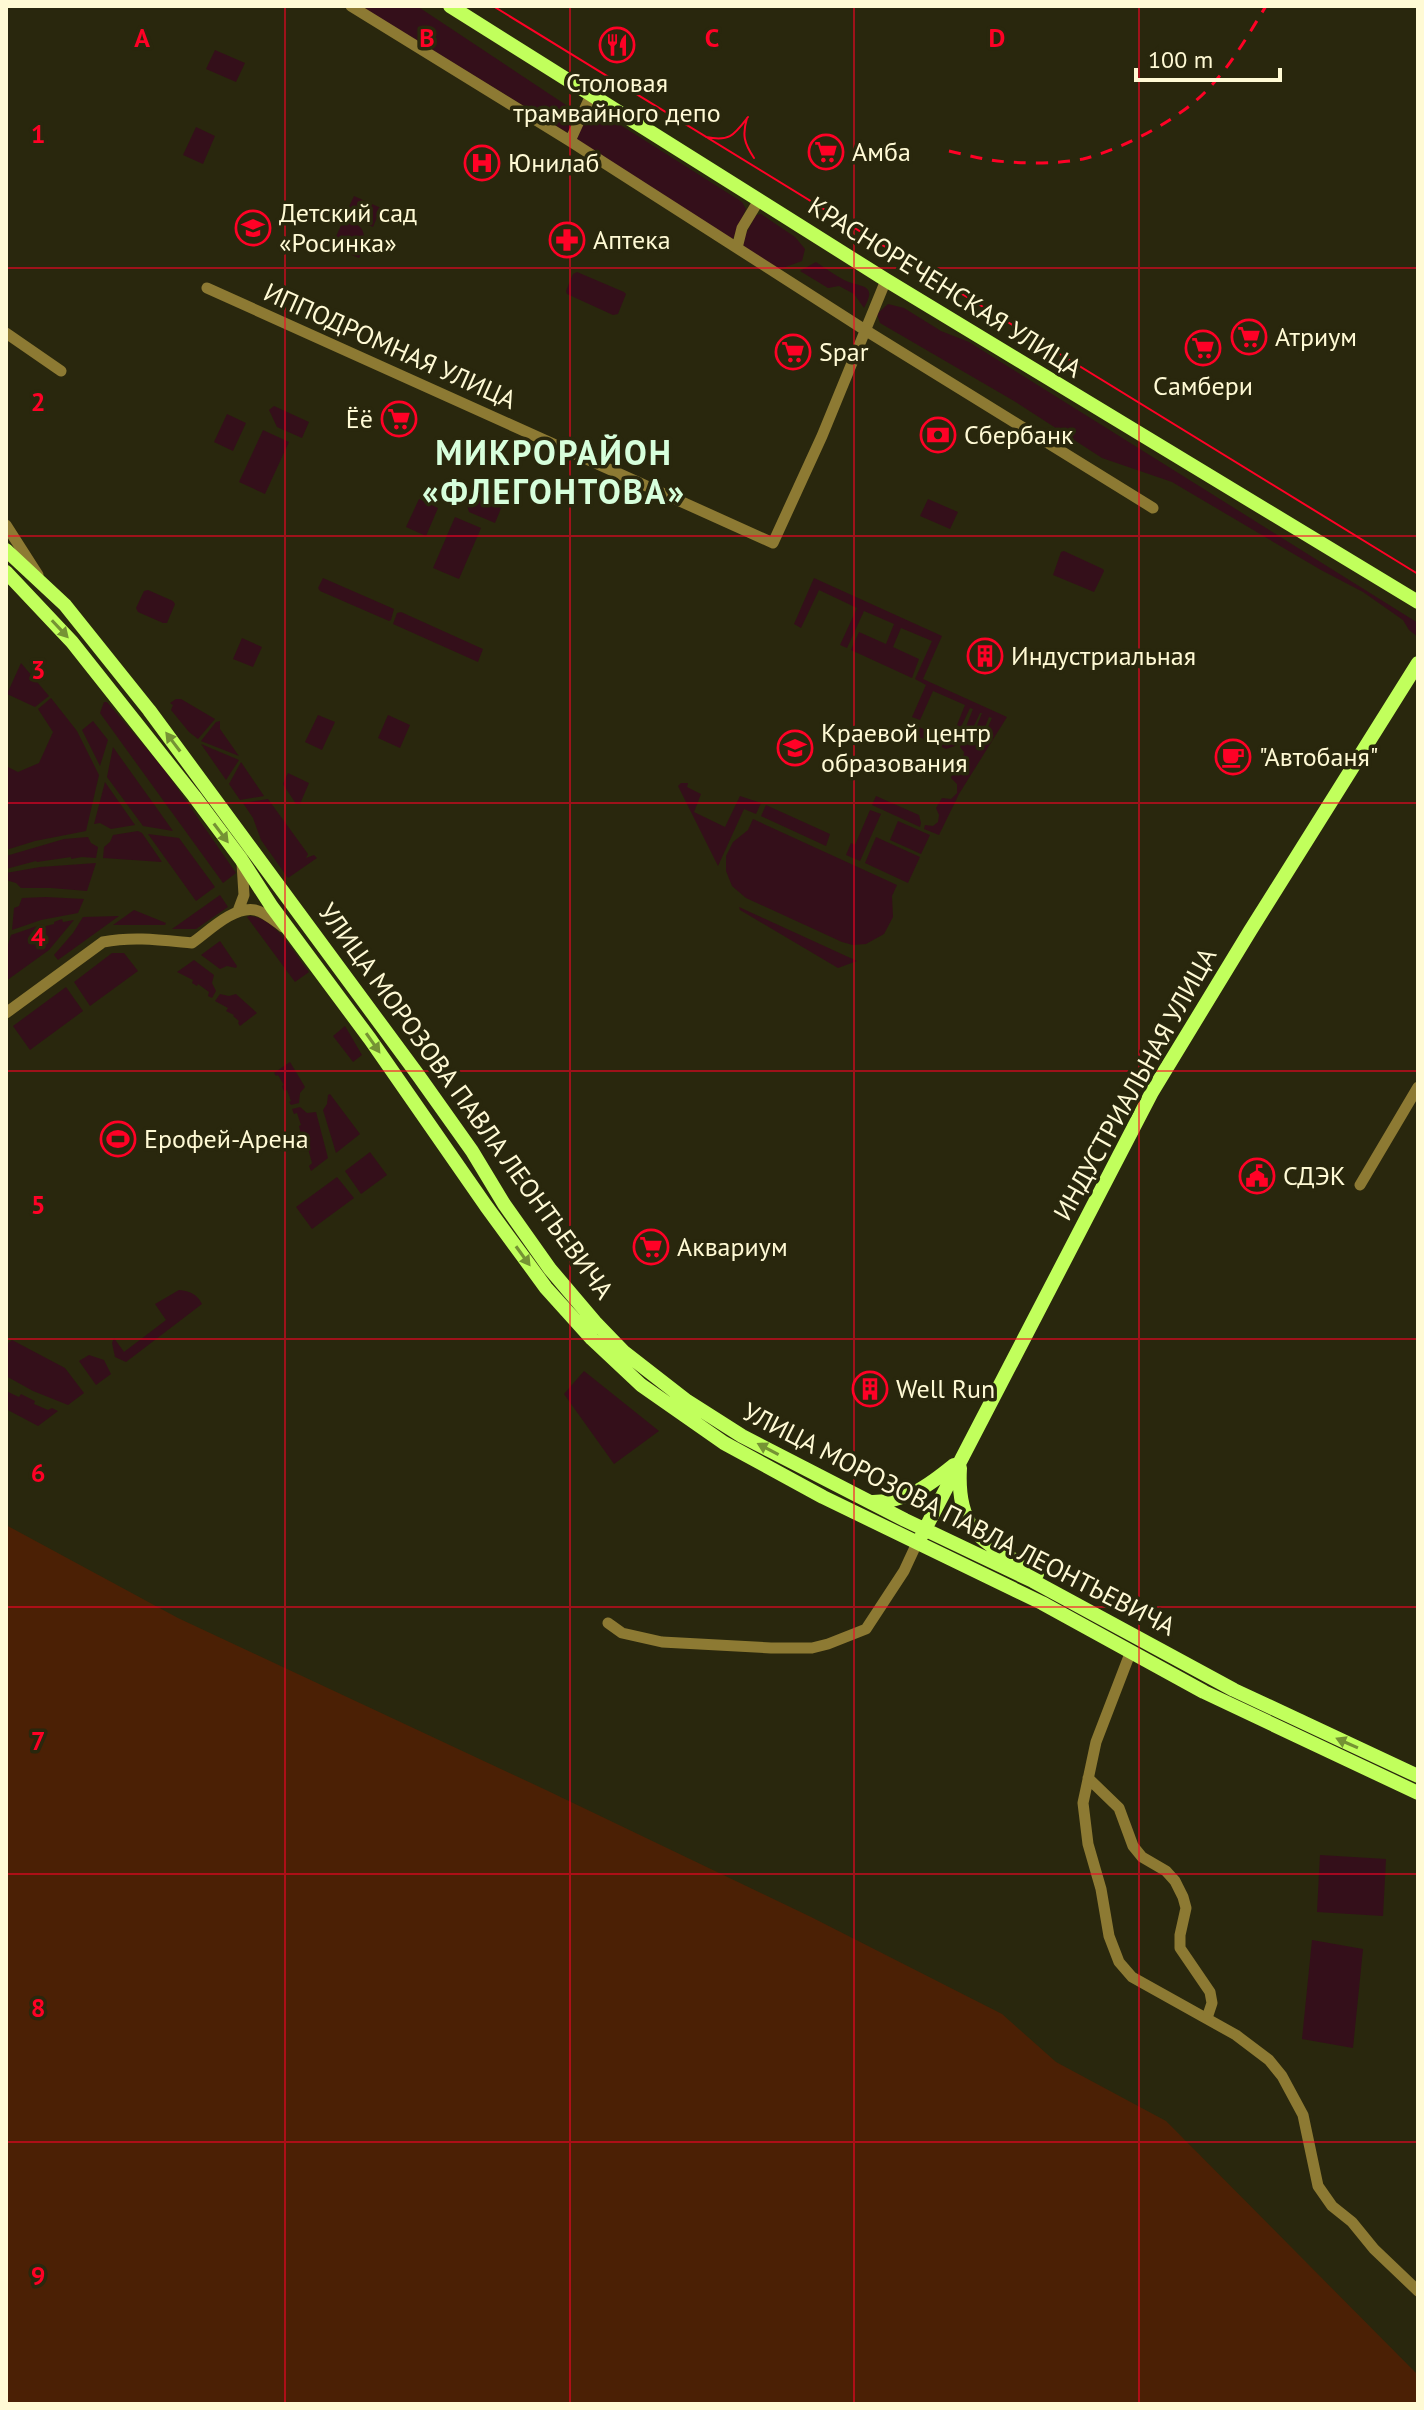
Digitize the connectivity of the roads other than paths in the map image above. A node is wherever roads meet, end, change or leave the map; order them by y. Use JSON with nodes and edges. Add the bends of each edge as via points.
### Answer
{"nodes":[{"id":1,"x":351,"y":6,"type":"edge"},
{"id":2,"x":450,"y":6,"type":"edge"},
{"id":3,"x":591,"y":95,"type":"junction"},
{"id":4,"x":570,"y":141,"type":"junction"},
{"id":5,"x":759,"y":200,"type":"junction"},
{"id":6,"x":737,"y":248,"type":"junction"},
{"id":7,"x":886,"y":280,"type":"junction"},
{"id":8,"x":207,"y":288,"type":"dead end"},
{"id":9,"x":865,"y":330,"type":"junction"},
{"id":10,"x":6,"y":333,"type":"edge"},
{"id":11,"x":61,"y":371,"type":"dead end"},
{"id":12,"x":1153,"y":508,"type":"dead end"},
{"id":13,"x":6,"y":525,"type":"edge"},
{"id":14,"x":6,"y":550,"type":"edge"},
{"id":15,"x":6,"y":572,"type":"edge"},
{"id":16,"x":54,"y":594,"type":"junction"},
{"id":17,"x":1418,"y":602,"type":"edge"},
{"id":18,"x":1418,"y":663,"type":"edge"},
{"id":19,"x":241,"y":859,"type":"junction"},
{"id":20,"x":238,"y":911,"type":"junction"},
{"id":21,"x":293,"y":934,"type":"junction"},
{"id":22,"x":6,"y":1013,"type":"edge"},
{"id":23,"x":1418,"y":1087,"type":"edge"},
{"id":24,"x":1360,"y":1185,"type":"dead end"},
{"id":25,"x":960,"y":1460,"type":"junction"},
{"id":26,"x":837,"y":1485,"type":"junction"},
{"id":27,"x":921,"y":1536,"type":"junction"},
{"id":28,"x":1078,"y":1605,"type":"junction"},
{"id":29,"x":608,"y":1623,"type":"dead end"},
{"id":30,"x":1131,"y":1651,"type":"junction"},
{"id":31,"x":1418,"y":1776,"type":"edge"},
{"id":32,"x":1088,"y":1778,"type":"junction"},
{"id":33,"x":1418,"y":1793,"type":"edge"},
{"id":34,"x":1207,"y":2018,"type":"junction"},
{"id":35,"x":1418,"y":2291,"type":"edge"}],
"edges":[{"from":1,"to":4,"type":"street"},
{"from":2,"to":3,"type":"main road","name":"КРАСНОРЕЧЕНСКАЯ УЛИЦА"},
{"from":3,"to":4,"type":"street"},
{"from":3,"to":5,"type":"main road","name":"КРАСНОРЕЧЕНСКАЯ УЛИЦА"},
{"from":4,"to":6,"type":"street"},
{"from":5,"to":6,"type":"street"},
{"from":5,"to":7,"type":"main road","name":"КРАСНОРЕЧЕНСКАЯ УЛИЦА"},
{"from":6,"to":9,"type":"street"},
{"from":7,"to":9,"type":"street"},
{"from":7,"to":17,"type":"main road","name":"КРАСНОРЕЧЕНСКАЯ УЛИЦА"},
{"from":8,"to":9,"type":"street","name":"ИППОДРОМНАЯ УЛИЦА","via":[[773,543]]},
{"from":9,"to":12,"type":"street"},
{"from":10,"to":11,"type":"street"},
{"from":13,"to":16,"type":"street"},
{"from":14,"to":16,"type":"main road","name":"УЛИЦА МОРОЗОВА ПАВЛА ЛЕОНТЬЕВИЧА"},
{"from":15,"to":19,"type":"main road","name":"УЛИЦА МОРОЗОВА ПАВЛА ЛЕОНТЬЕВИЧА","one_way":true,"via":[[72,642]]},
{"from":26,"to":16,"type":"main road","name":"УЛИЦА МОРОЗОВА ПАВЛА ЛЕОНТЬЕВИЧА","one_way":true,"via":[[687,1401],[595,1322],[550,1269],[427,1088],[184,756]]},
{"from":18,"to":25,"type":"main road","name":"ИНДУСТРИАЛЬНАЯ УЛИЦА","via":[[1152,1092]]},
{"from":19,"to":20,"type":"street","via":[[244,895]]},
{"from":19,"to":21,"type":"main road","name":"УЛИЦА МОРОЗОВА ПАВЛА ЛЕОНТЬЕВИЧА"},
{"from":20,"to":21,"type":"street","via":[[254,910]]},
{"from":20,"to":22,"type":"street","via":[[192,943],[157,938],[103,942]]},
{"from":21,"to":27,"type":"main road","name":"УЛИЦА МОРОЗОВА ПАВЛА ЛЕОНТЬЕВИЧА","one_way":true,"via":[[546,1288],[616,1364],[724,1443],[823,1497]]},
{"from":23,"to":24,"type":"street"},
{"from":25,"to":26,"type":"main road","via":[[926,1486],[893,1501],[871,1502]]},
{"from":25,"to":27,"type":"main road","name":"ИНДУСТРИАЛЬНАЯ УЛИЦА"},
{"from":25,"to":28,"type":"main road","via":[[962,1504],[973,1531]]},
{"from":26,"to":27,"type":"main road","name":"УЛИЦА МОРОЗОВА ПАВЛА ЛЕОНТЬЕВИЧА"},
{"from":27,"to":28,"type":"main road","name":"УЛИЦА МОРОЗОВА ПАВЛА ЛЕОНТЬЕВИЧА"},
{"from":27,"to":29,"type":"street","via":[[866,1629],[820,1646],[662,1642],[622,1633]]},
{"from":27,"to":30,"type":"main road","name":"УЛИЦА МОРОЗОВА ПАВЛА ЛЕОНТЬЕВИЧА"},
{"from":31,"to":28,"type":"main road","name":"УЛИЦА МОРОЗОВА ПАВЛА ЛЕОНТЬЕВИЧА","one_way":true,"via":[[1234,1690]]},
{"from":30,"to":32,"type":"street"},
{"from":30,"to":33,"type":"main road","name":"УЛИЦА МОРОЗОВА ПАВЛА ЛЕОНТЬЕВИЧА","via":[[1226,1703]]},
{"from":32,"to":34,"type":"street","via":[[1119,1808],[1133,1846],[1166,1871],[1183,1897],[1180,1948],[1210,1992]]},
{"from":32,"to":34,"type":"street","via":[[1083,1803],[1088,1844],[1119,1962],[1132,1977]]},
{"from":34,"to":35,"type":"street","via":[[1269,2060],[1282,2076],[1303,2115],[1318,2186]]}]}
